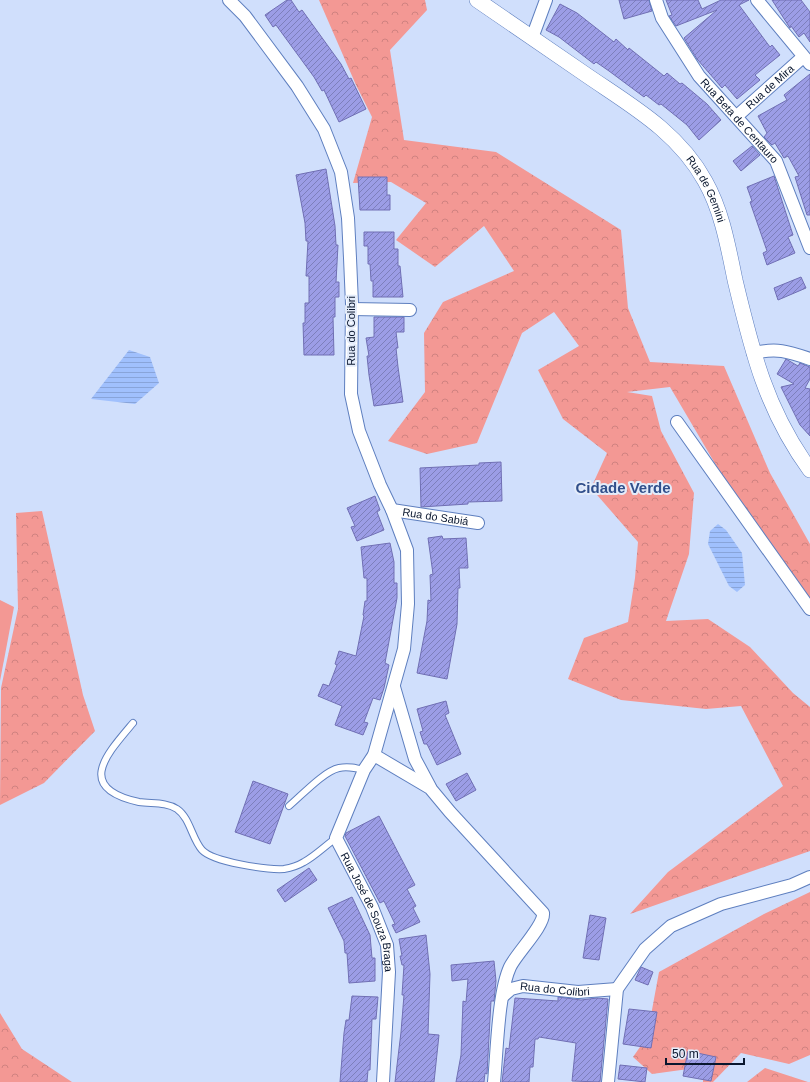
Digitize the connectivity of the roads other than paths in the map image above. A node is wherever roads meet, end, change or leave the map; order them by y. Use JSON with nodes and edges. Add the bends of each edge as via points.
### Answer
{"nodes":[{"id":1,"x":229,"y":0,"type":"edge"},
{"id":2,"x":546,"y":0,"type":"edge"},
{"id":3,"x":656,"y":0,"type":"edge"},
{"id":4,"x":756,"y":0,"type":"edge"},
{"id":5,"x":479,"y":1,"type":"edge"},
{"id":6,"x":532,"y":38,"type":"junction"},
{"id":7,"x":806,"y":61,"type":"edge"},
{"id":8,"x":736,"y":116,"type":"junction"},
{"id":9,"x":810,"y":248,"type":"edge"},
{"id":10,"x":352,"y":309,"type":"junction"},
{"id":11,"x":410,"y":310,"type":"dead end"},
{"id":12,"x":753,"y":353,"type":"junction"},
{"id":13,"x":810,"y":358,"type":"edge"},
{"id":14,"x":677,"y":422,"type":"dead end"},
{"id":15,"x":810,"y":470,"type":"edge"},
{"id":16,"x":392,"y":510,"type":"junction"},
{"id":17,"x":478,"y":523,"type":"dead end"},
{"id":18,"x":810,"y":609,"type":"edge"},
{"id":19,"x":394,"y":685,"type":"junction"},
{"id":20,"x":133,"y":723,"type":"dead end"},
{"id":21,"x":374,"y":755,"type":"junction"},
{"id":22,"x":364,"y":770,"type":"junction"},
{"id":23,"x":430,"y":788,"type":"junction"},
{"id":24,"x":289,"y":806,"type":"dead end"},
{"id":25,"x":336,"y":838,"type":"junction"},
{"id":26,"x":810,"y":877,"type":"edge"},
{"id":27,"x":617,"y":989,"type":"junction"},
{"id":28,"x":503,"y":996,"type":"junction"},
{"id":29,"x":383,"y":1082,"type":"edge"},
{"id":30,"x":494,"y":1082,"type":"edge"},
{"id":31,"x":608,"y":1082,"type":"edge"}],
"edges":[{"from":1,"to":10,"type":"street","name":"Rua do Colibri","via":[[245,16],[297,86],[324,129],[341,172],[348,218]]},
{"from":2,"to":6,"type":"street"},
{"from":3,"to":8,"type":"street","name":"Rua Beta de Centauro","via":[[662,18],[699,76]]},
{"from":4,"to":7,"type":"street"},
{"from":5,"to":6,"type":"street","name":"Rua de Gemini"},
{"from":6,"to":12,"type":"street","name":"Rua de Gemini","via":[[653,120],[680,145],[705,181],[720,216]]},
{"from":7,"to":8,"type":"street","name":"Rua de Mira"},
{"from":8,"to":9,"type":"street","name":"Rua Beta de Centauro","via":[[776,161]]},
{"from":10,"to":11,"type":"street"},
{"from":10,"to":16,"type":"street","name":"Rua do Colibri","via":[[351,394],[359,431]]},
{"from":12,"to":13,"type":"street","via":[[771,349]]},
{"from":12,"to":15,"type":"street","name":"Rua de Gemini","via":[[767,392],[792,446]]},
{"from":14,"to":18,"type":"street"},
{"from":16,"to":17,"type":"street","name":"Rua do Sabiá"},
{"from":16,"to":19,"type":"street","name":"Rua do Colibri","via":[[407,550],[408,604],[404,649]]},
{"from":19,"to":21,"type":"street","name":"Rua do Colibri"},
{"from":19,"to":23,"type":"street","name":"Rua do Colibri","via":[[415,759]]},
{"from":20,"to":25,"type":"lane","via":[[107,754],[100,771],[104,784],[116,794],[139,802],[172,805],[182,812],[202,850],[217,859],[284,869],[304,862]]},
{"from":21,"to":22,"type":"street","name":"Rua José de Souza Braga"},
{"from":21,"to":23,"type":"street","name":"Rua do Colibri"},
{"from":22,"to":24,"type":"lane","via":[[339,768],[326,774]]},
{"from":22,"to":25,"type":"street","name":"Rua José de Souza Braga"},
{"from":23,"to":28,"type":"street","name":"Rua do Colibri","via":[[543,913],[542,922],[519,951],[510,968]]},
{"from":25,"to":29,"type":"street","name":"Rua José de Souza Braga","via":[[372,907],[386,945],[389,972]]},
{"from":26,"to":27,"type":"street","via":[[792,885],[721,904],[671,926],[645,948]]},
{"from":27,"to":28,"type":"street","name":"Rua do Colibri","via":[[578,992],[523,986],[511,988]]},
{"from":27,"to":31,"type":"street"},
{"from":28,"to":30,"type":"street"}]}
